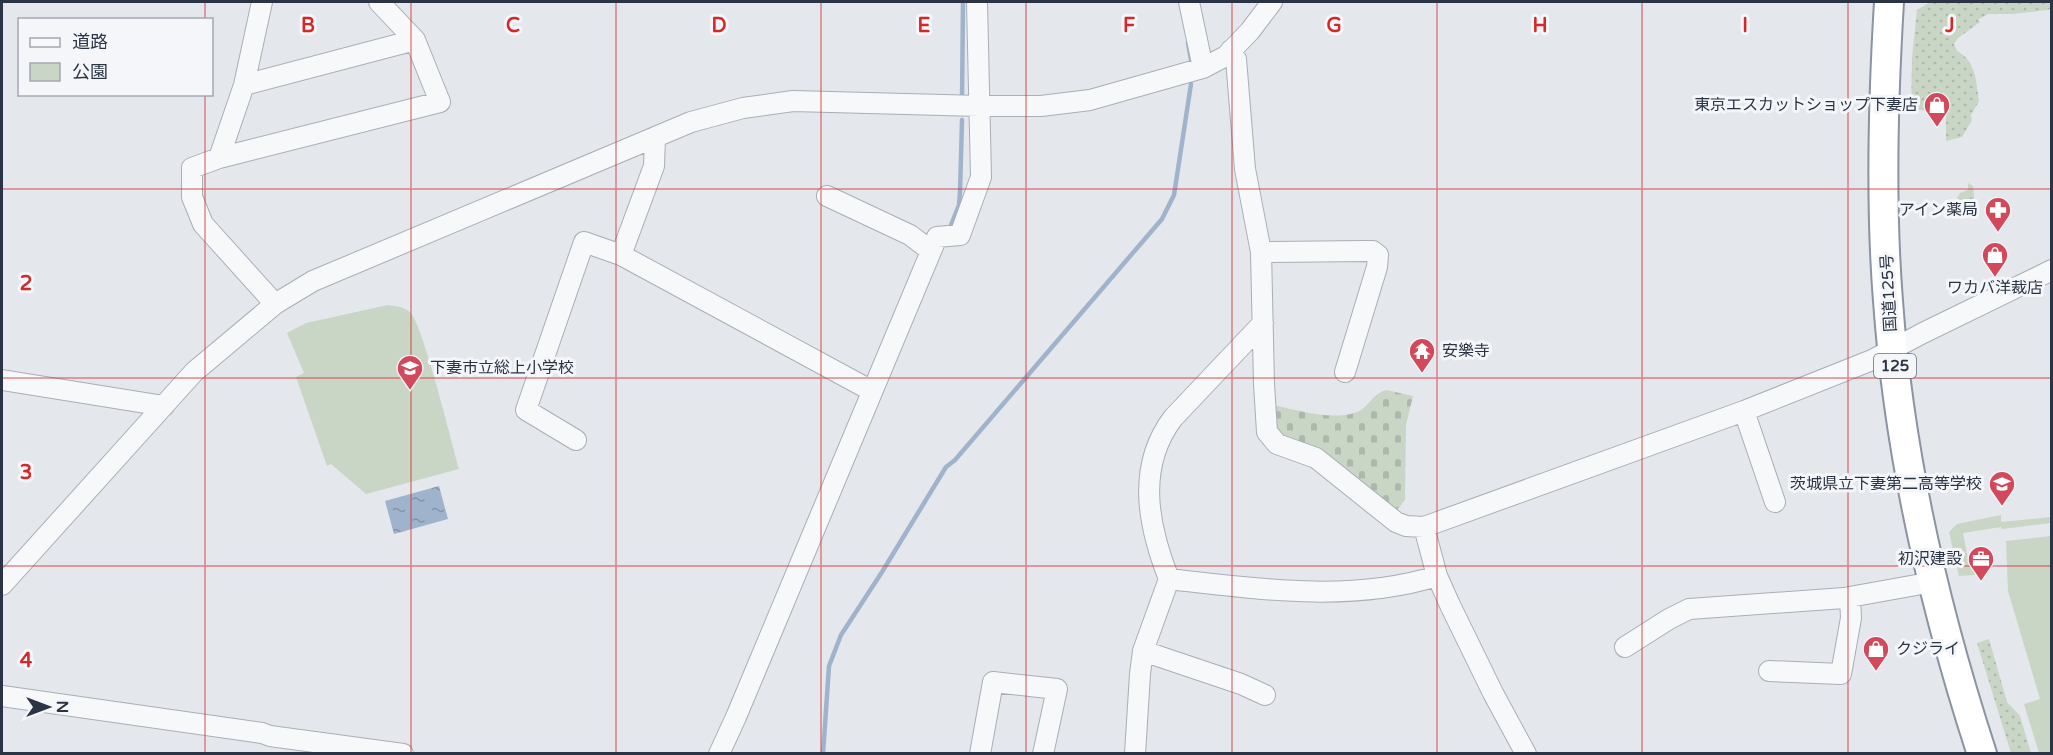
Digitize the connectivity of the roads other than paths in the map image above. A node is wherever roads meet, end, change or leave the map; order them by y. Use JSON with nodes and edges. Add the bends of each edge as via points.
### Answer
{"nodes":[{"id":1,"x":262,"y":2,"type":"edge"},
{"id":2,"x":379,"y":2,"type":"edge"},
{"id":3,"x":977,"y":2,"type":"edge"},
{"id":4,"x":1189,"y":2,"type":"edge"},
{"id":5,"x":1272,"y":2,"type":"edge"},
{"id":6,"x":1889,"y":2,"type":"edge"},
{"id":7,"x":415,"y":40,"type":"junction"},
{"id":8,"x":1231,"y":50,"type":"junction"},
{"id":9,"x":1203,"y":68,"type":"junction"},
{"id":10,"x":244,"y":86,"type":"junction"},
{"id":11,"x":980,"y":106,"type":"junction"},
{"id":12,"x":655,"y":137,"type":"junction"},
{"id":13,"x":219,"y":158,"type":"junction"},
{"id":14,"x":827,"y":196,"type":"dead end"},
{"id":15,"x":934,"y":244,"type":"junction"},
{"id":16,"x":1261,"y":252,"type":"junction"},
{"id":17,"x":621,"y":255,"type":"junction"},
{"id":18,"x":2052,"y":270,"type":"edge"},
{"id":19,"x":275,"y":304,"type":"junction"},
{"id":20,"x":1263,"y":323,"type":"junction"},
{"id":21,"x":1893,"y":349,"type":"junction"},
{"id":22,"x":1345,"y":372,"type":"dead end"},
{"id":23,"x":2,"y":380,"type":"edge"},
{"id":24,"x":872,"y":391,"type":"junction"},
{"id":25,"x":164,"y":405,"type":"junction"},
{"id":26,"x":1744,"y":411,"type":"junction"},
{"id":27,"x":576,"y":440,"type":"dead end"},
{"id":28,"x":1775,"y":502,"type":"dead end"},
{"id":29,"x":1424,"y":527,"type":"junction"},
{"id":30,"x":1437,"y":576,"type":"junction"},
{"id":31,"x":1169,"y":579,"type":"junction"},
{"id":32,"x":1933,"y":582,"type":"junction"},
{"id":33,"x":2,"y":585,"type":"edge"},
{"id":34,"x":1850,"y":597,"type":"junction"},
{"id":35,"x":1625,"y":647,"type":"dead end"},
{"id":36,"x":1143,"y":651,"type":"junction"},
{"id":37,"x":1768,"y":671,"type":"dead end"},
{"id":38,"x":1265,"y":695,"type":"dead end"},
{"id":39,"x":2,"y":696,"type":"edge"},
{"id":40,"x":403,"y":753,"type":"edge"},
{"id":41,"x":719,"y":753,"type":"edge"},
{"id":42,"x":980,"y":753,"type":"edge"},
{"id":43,"x":1044,"y":753,"type":"edge"},
{"id":44,"x":1135,"y":753,"type":"edge"},
{"id":45,"x":1527,"y":753,"type":"edge"},
{"id":46,"x":1982,"y":753,"type":"edge"}],
"edges":[{"from":1,"to":10,"type":"street"},
{"from":2,"to":7,"type":"street"},
{"from":3,"to":11,"type":"street"},
{"from":4,"to":9,"type":"street"},
{"from":5,"to":8,"type":"street"},
{"from":6,"to":21,"type":"highway","name":"国道125号","number":"125","via":[[1882,131],[1887,298]]},
{"from":7,"to":10,"type":"street"},
{"from":7,"to":13,"type":"street","via":[[440,102]]},
{"from":8,"to":9,"type":"street"},
{"from":8,"to":16,"type":"street","via":[[1236,59],[1245,169]]},
{"from":9,"to":11,"type":"street","via":[[1090,100],[1041,106]]},
{"from":10,"to":13,"type":"street"},
{"from":11,"to":12,"type":"street","via":[[793,101],[743,108]]},
{"from":11,"to":15,"type":"street","via":[[981,177],[960,235]]},
{"from":12,"to":17,"type":"street","via":[[654,166]]},
{"from":12,"to":19,"type":"street","via":[[313,281]]},
{"from":13,"to":19,"type":"street","via":[[192,168],[192,197],[203,224]]},
{"from":14,"to":15,"type":"street"},
{"from":15,"to":24,"type":"street"},
{"from":16,"to":20,"type":"street"},
{"from":16,"to":22,"type":"street","via":[[1373,251],[1378,255]]},
{"from":17,"to":24,"type":"street"},
{"from":17,"to":27,"type":"street","via":[[584,242],[526,410]]},
{"from":18,"to":21,"type":"street"},
{"from":19,"to":25,"type":"street","via":[[194,372]]},
{"from":20,"to":29,"type":"street","via":[[1266,426],[1272,440],[1316,458],[1396,522]]},
{"from":20,"to":31,"type":"street","via":[[1173,418],[1154,452],[1149,494],[1151,520]]},
{"from":21,"to":26,"type":"street"},
{"from":21,"to":32,"type":"highway","name":"国道125号","number":"125","via":[[1908,465]]},
{"from":23,"to":25,"type":"street"},
{"from":24,"to":41,"type":"street"},
{"from":25,"to":33,"type":"street"},
{"from":26,"to":28,"type":"street"},
{"from":26,"to":29,"type":"street"},
{"from":29,"to":30,"type":"street"},
{"from":30,"to":31,"type":"street","via":[[1403,585],[1344,591],[1259,590]]},
{"from":30,"to":45,"type":"street","via":[[1493,693]]},
{"from":31,"to":36,"type":"street"},
{"from":32,"to":34,"type":"street"},
{"from":32,"to":46,"type":"highway","name":"国道125号","number":"125"},
{"from":34,"to":35,"type":"street","via":[[1689,609]]},
{"from":34,"to":37,"type":"street","via":[[1851,618],[1841,674]]},
{"from":36,"to":38,"type":"street"},
{"from":36,"to":44,"type":"street"},
{"from":39,"to":40,"type":"street"},
{"from":42,"to":43,"type":"street","via":[[993,682],[1057,689]]}]}
